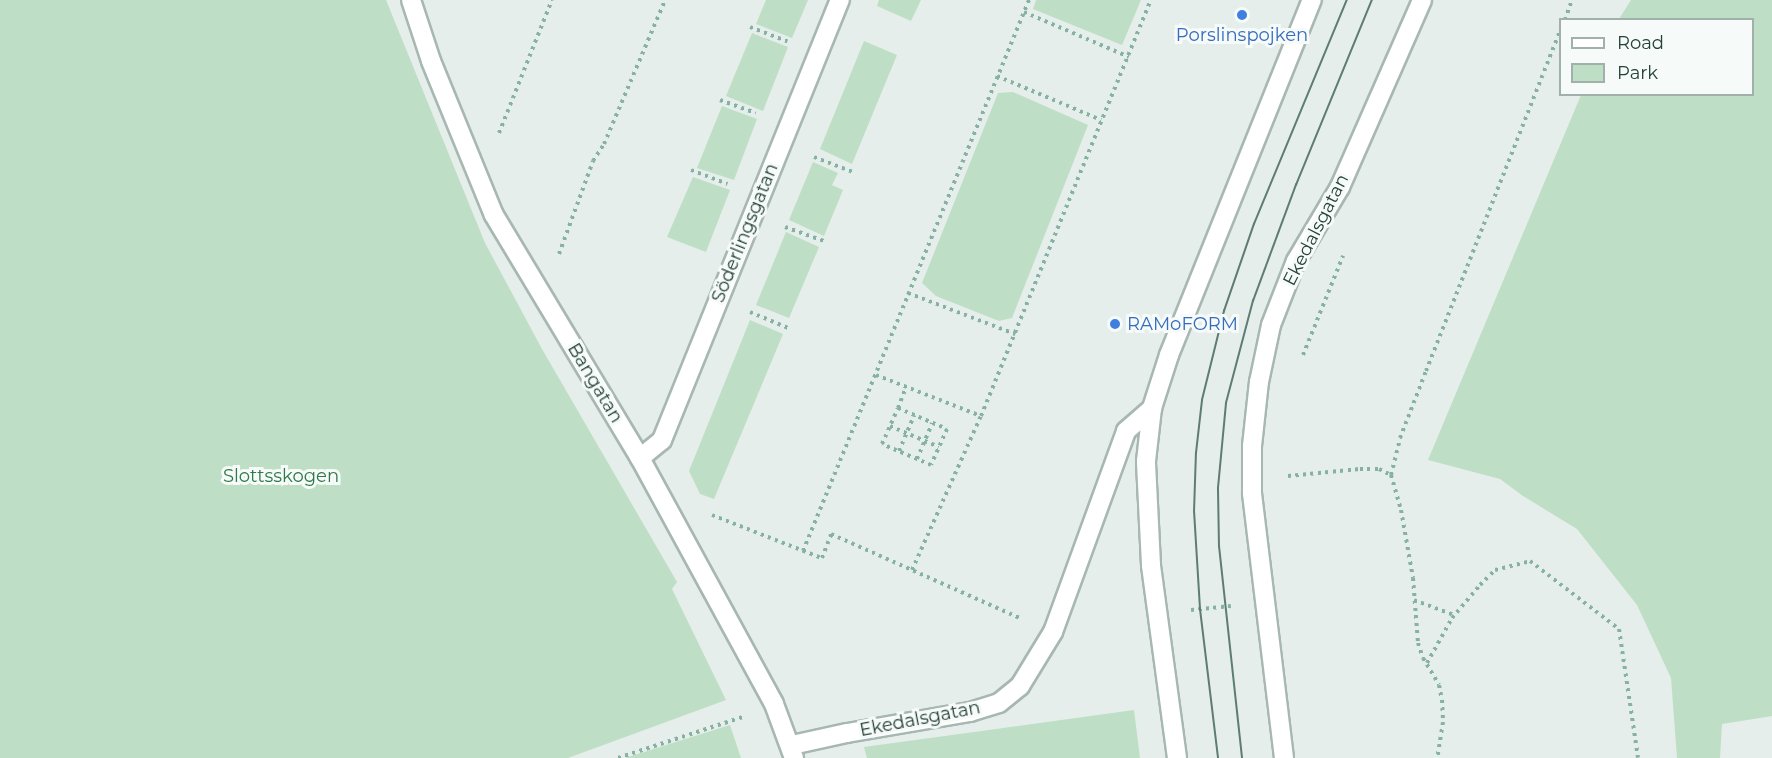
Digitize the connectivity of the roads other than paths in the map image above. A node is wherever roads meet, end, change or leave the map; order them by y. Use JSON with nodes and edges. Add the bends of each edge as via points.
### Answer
{"nodes":[{"id":1,"x":411,"y":0,"type":"edge"},
{"id":2,"x":840,"y":0,"type":"edge"},
{"id":3,"x":1312,"y":0,"type":"edge"},
{"id":4,"x":1422,"y":0,"type":"edge"},
{"id":5,"x":1152,"y":408,"type":"junction"},
{"id":6,"x":640,"y":458,"type":"junction"},
{"id":7,"x":793,"y":752,"type":"edge"},
{"id":8,"x":1177,"y":758,"type":"edge"},
{"id":9,"x":1284,"y":758,"type":"edge"}],
"edges":[{"from":1,"to":6,"type":"street","name":"Bangatan","via":[[431,61],[494,215]]},
{"from":2,"to":6,"type":"street","name":"Söderlingsgatan","via":[[662,440]]},
{"from":3,"to":5,"type":"street","via":[[1169,355]]},
{"from":4,"to":9,"type":"street","name":"Ekedalsgatan","via":[[1340,187],[1296,261],[1271,325],[1259,382],[1252,493]]},
{"from":5,"to":7,"type":"street","name":"Ekedalsgatan","via":[[1126,431],[1053,632],[1020,686],[999,703],[970,712],[847,733]]},
{"from":5,"to":8,"type":"street","via":[[1146,461],[1150,565]]},
{"from":6,"to":7,"type":"street","name":"Bangatan","via":[[774,704]]}]}
